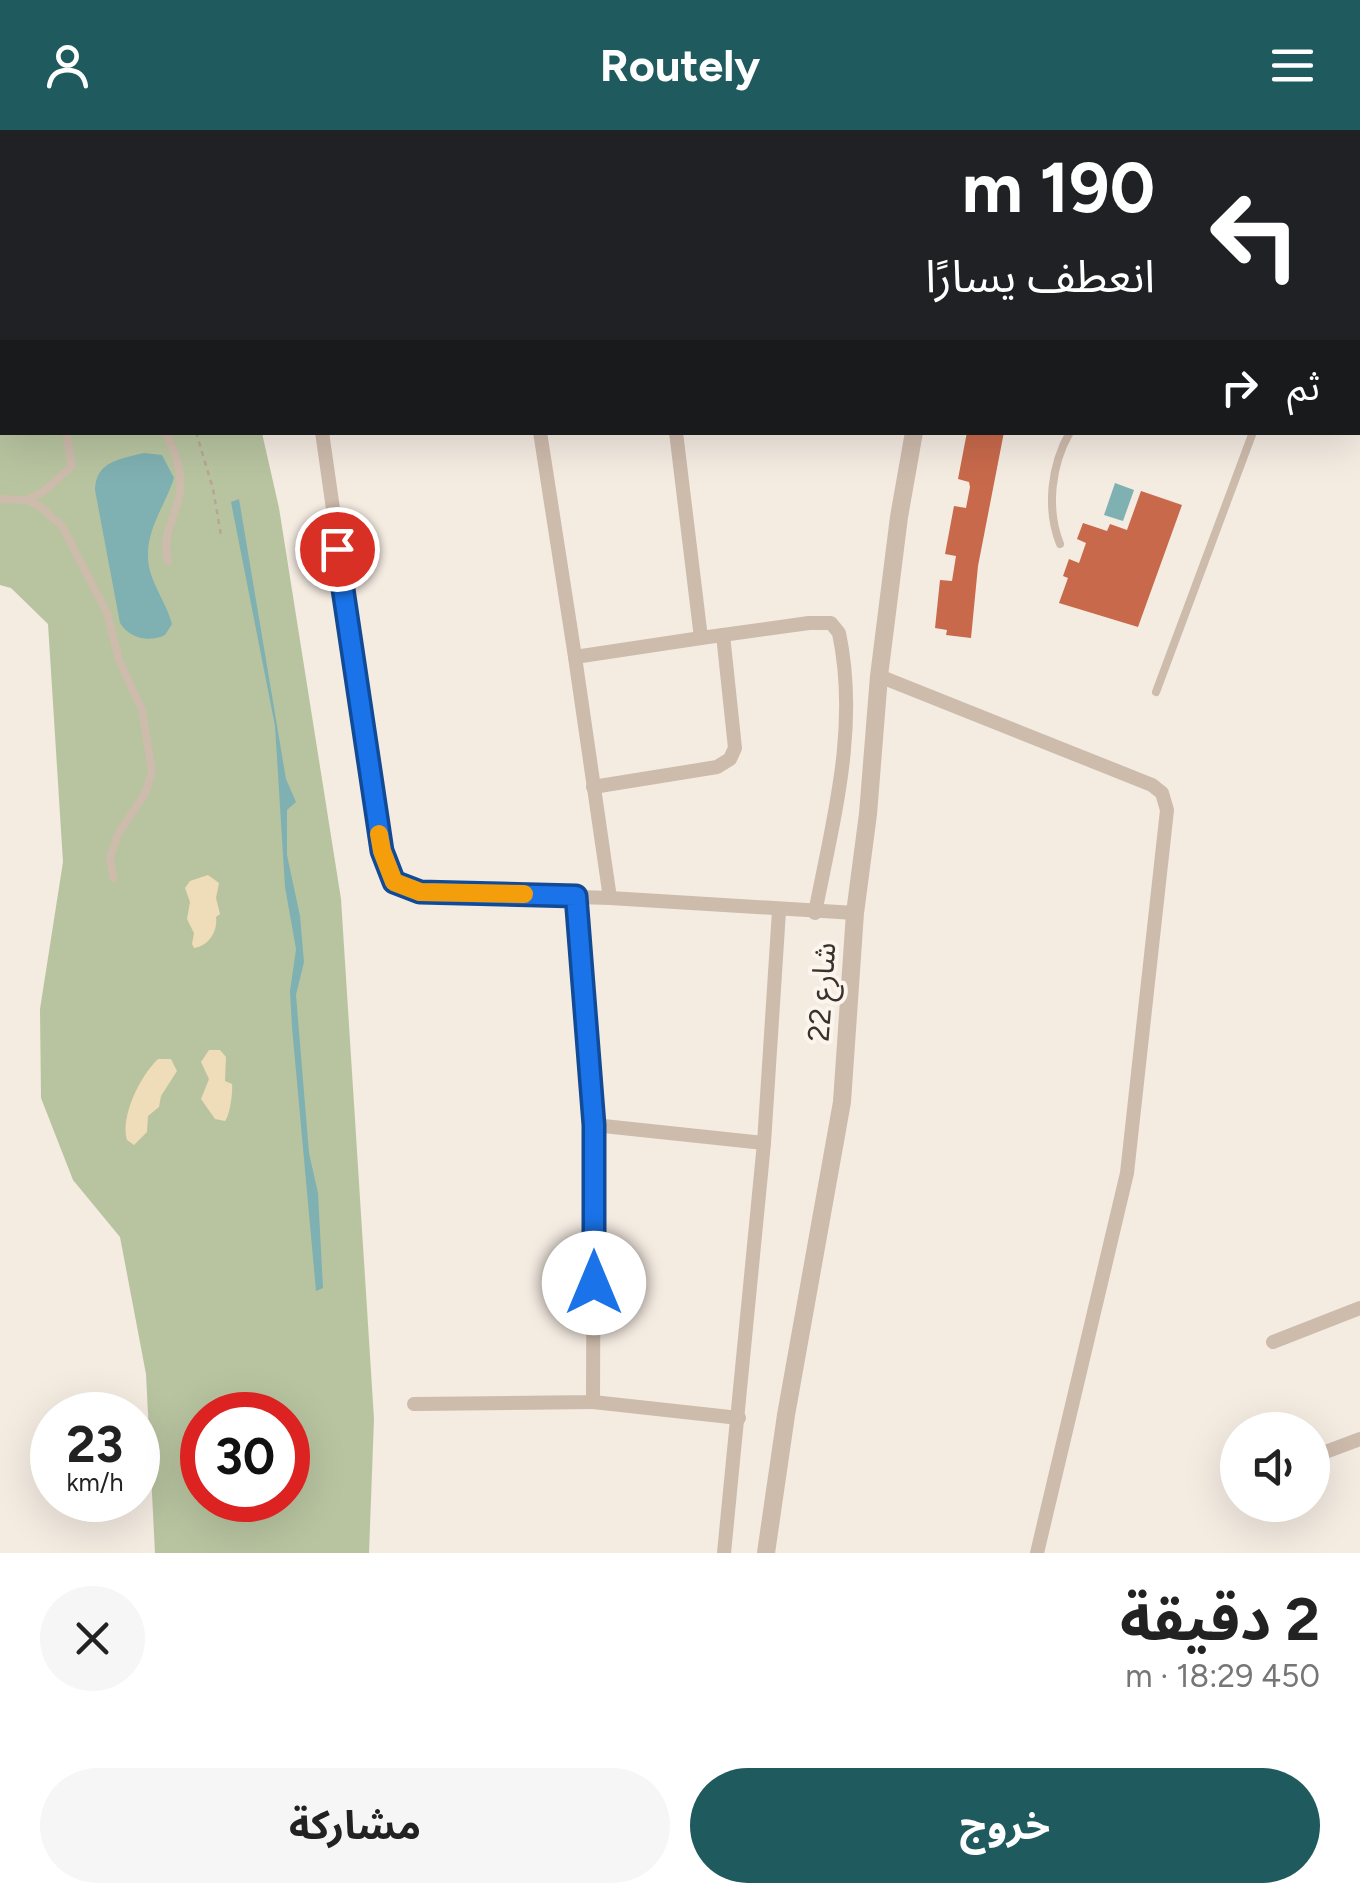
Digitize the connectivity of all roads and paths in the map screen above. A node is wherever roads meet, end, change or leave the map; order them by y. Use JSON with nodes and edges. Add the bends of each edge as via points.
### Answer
{"nodes":[{"id":1,"x":67,"y":435,"type":"edge"},
{"id":2,"x":166,"y":435,"type":"edge"},
{"id":3,"x":197,"y":435,"type":"edge"},
{"id":4,"x":322,"y":435,"type":"edge"},
{"id":5,"x":540,"y":435,"type":"edge"},
{"id":6,"x":676,"y":435,"type":"edge"},
{"id":7,"x":913,"y":435,"type":"edge"},
{"id":8,"x":1068,"y":435,"type":"edge"},
{"id":9,"x":1252,"y":435,"type":"edge"},
{"id":10,"x":0,"y":500,"type":"edge"},
{"id":11,"x":28,"y":500,"type":"junction"},
{"id":12,"x":222,"y":535,"type":"dead end"},
{"id":13,"x":1060,"y":544,"type":"dead end"},
{"id":14,"x":168,"y":561,"type":"dead end"},
{"id":15,"x":723,"y":634,"type":"junction"},
{"id":16,"x":701,"y":638,"type":"junction"},
{"id":17,"x":575,"y":656,"type":"junction"},
{"id":18,"x":880,"y":676,"type":"junction"},
{"id":19,"x":1156,"y":692,"type":"dead end"},
{"id":20,"x":594,"y":786,"type":"junction"},
{"id":21,"x":113,"y":878,"type":"dead end"},
{"id":22,"x":576,"y":896,"type":"junction"},
{"id":23,"x":610,"y":898,"type":"junction"},
{"id":24,"x":779,"y":911,"type":"junction"},
{"id":25,"x":815,"y":913,"type":"junction"},
{"id":26,"x":855,"y":913,"type":"junction"},
{"id":27,"x":594,"y":1125,"type":"junction"},
{"id":28,"x":764,"y":1143,"type":"junction"},
{"id":29,"x":1360,"y":1308,"type":"edge"},
{"id":30,"x":1273,"y":1342,"type":"dead end"},
{"id":31,"x":593,"y":1402,"type":"junction"},
{"id":32,"x":414,"y":1404,"type":"dead end"},
{"id":33,"x":739,"y":1418,"type":"junction"},
{"id":34,"x":1360,"y":1438,"type":"edge"},
{"id":35,"x":1330,"y":1449,"type":"edge"},
{"id":36,"x":724,"y":1553,"type":"edge"},
{"id":37,"x":766,"y":1553,"type":"edge"},
{"id":38,"x":1037,"y":1553,"type":"edge"}],
"edges":[{"from":1,"to":11,"type":"lane","via":[[72,466]]},
{"from":2,"to":14,"type":"lane","via":[[180,492],[164,548]]},
{"from":3,"to":12,"type":"path"},
{"from":4,"to":22,"type":"street","via":[[382,851],[394,882],[420,892]]},
{"from":5,"to":17,"type":"street"},
{"from":6,"to":16,"type":"street"},
{"from":7,"to":18,"type":"street","name":"شارع 22"},
{"from":8,"to":13,"type":"lane","via":[[1053,482]]},
{"from":9,"to":19,"type":"lane"},
{"from":10,"to":11,"type":"lane"},
{"from":11,"to":21,"type":"lane","via":[[62,526],[106,613],[145,724],[152,771],[118,834],[110,857]]},
{"from":15,"to":16,"type":"street"},
{"from":15,"to":20,"type":"street","via":[[735,748],[730,760]]},
{"from":15,"to":25,"type":"street","via":[[809,623],[830,623],[839,633],[848,713],[845,759]]},
{"from":16,"to":17,"type":"street"},
{"from":17,"to":20,"type":"street"},
{"from":18,"to":26,"type":"street","name":"شارع 22"},
{"from":18,"to":38,"type":"street","via":[[1152,785],[1167,810],[1127,1174]]},
{"from":20,"to":23,"type":"street"},
{"from":22,"to":23,"type":"street"},
{"from":22,"to":27,"type":"street"},
{"from":23,"to":24,"type":"street"},
{"from":24,"to":25,"type":"street"},
{"from":24,"to":28,"type":"street"},
{"from":25,"to":26,"type":"street"},
{"from":26,"to":37,"type":"street","name":"شارع 22","via":[[842,1102]]},
{"from":27,"to":28,"type":"street"},
{"from":27,"to":31,"type":"street"},
{"from":28,"to":33,"type":"street"},
{"from":29,"to":30,"type":"street"},
{"from":31,"to":32,"type":"street"},
{"from":31,"to":33,"type":"street"},
{"from":33,"to":36,"type":"street"},
{"from":34,"to":35,"type":"street"}]}
